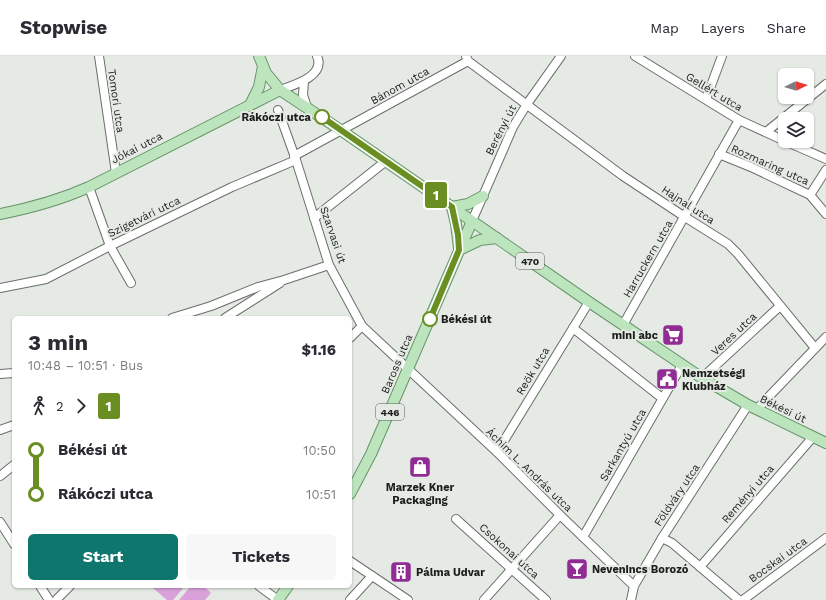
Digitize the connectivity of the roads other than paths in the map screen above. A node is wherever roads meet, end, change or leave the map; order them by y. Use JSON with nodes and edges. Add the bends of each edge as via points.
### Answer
{"nodes":[{"id":1,"x":99,"y":56,"type":"edge"},
{"id":2,"x":317,"y":56,"type":"edge"},
{"id":3,"x":561,"y":56,"type":"edge"},
{"id":4,"x":722,"y":56,"type":"edge"},
{"id":5,"x":637,"y":57,"type":"edge"},
{"id":6,"x":467,"y":58,"type":"edge"},
{"id":7,"x":261,"y":61,"type":"edge"},
{"id":8,"x":304,"y":81,"type":"junction"},
{"id":9,"x":826,"y":84,"type":"edge"},
{"id":10,"x":280,"y":90,"type":"junction"},
{"id":11,"x":706,"y":99,"type":"junction"},
{"id":12,"x":251,"y":103,"type":"junction"},
{"id":13,"x":527,"y":104,"type":"junction"},
{"id":14,"x":307,"y":107,"type":"junction"},
{"id":15,"x":278,"y":110,"type":"dead end"},
{"id":16,"x":739,"y":120,"type":"junction"},
{"id":17,"x":342,"y":130,"type":"junction"},
{"id":18,"x":766,"y":132,"type":"junction"},
{"id":19,"x":778,"y":138,"type":"edge"},
{"id":20,"x":801,"y":148,"type":"edge"},
{"id":21,"x":719,"y":154,"type":"junction"},
{"id":22,"x":295,"y":158,"type":"junction"},
{"id":23,"x":826,"y":159,"type":"edge"},
{"id":24,"x":386,"y":161,"type":"junction"},
{"id":25,"x":826,"y":170,"type":"edge"},
{"id":26,"x":116,"y":173,"type":"junction"},
{"id":27,"x":89,"y":187,"type":"junction"},
{"id":28,"x":810,"y":195,"type":"junction"},
{"id":29,"x":483,"y":196,"type":"junction"},
{"id":30,"x":452,"y":207,"type":"junction"},
{"id":31,"x":0,"y":214,"type":"edge"},
{"id":32,"x":826,"y":214,"type":"edge"},
{"id":33,"x":685,"y":217,"type":"junction"},
{"id":34,"x":314,"y":218,"type":"junction"},
{"id":35,"x":472,"y":220,"type":"junction"},
{"id":36,"x":497,"y":238,"type":"junction"},
{"id":37,"x":110,"y":246,"type":"junction"},
{"id":38,"x":459,"y":250,"type":"junction"},
{"id":39,"x":329,"y":265,"type":"junction"},
{"id":40,"x":284,"y":280,"type":"junction"},
{"id":41,"x":131,"y":283,"type":"dead end"},
{"id":42,"x":0,"y":288,"type":"edge"},
{"id":43,"x":231,"y":298,"type":"junction"},
{"id":44,"x":588,"y":302,"type":"junction"},
{"id":45,"x":780,"y":306,"type":"junction"},
{"id":46,"x":236,"y":311,"type":"junction"},
{"id":47,"x":178,"y":316,"type":"edge"},
{"id":48,"x":228,"y":316,"type":"edge"},
{"id":49,"x":623,"y":325,"type":"junction"},
{"id":50,"x":362,"y":326,"type":"junction"},
{"id":51,"x":572,"y":328,"type":"junction"},
{"id":52,"x":352,"y":336,"type":"edge"},
{"id":53,"x":826,"y":336,"type":"edge"},
{"id":54,"x":815,"y":348,"type":"junction"},
{"id":55,"x":682,"y":364,"type":"junction"},
{"id":56,"x":408,"y":370,"type":"junction"},
{"id":57,"x":12,"y":373,"type":"edge"},
{"id":58,"x":0,"y":374,"type":"edge"},
{"id":59,"x":702,"y":378,"type":"junction"},
{"id":60,"x":662,"y":398,"type":"junction"},
{"id":61,"x":753,"y":407,"type":"junction"},
{"id":62,"x":12,"y":426,"type":"edge"},
{"id":63,"x":0,"y":430,"type":"edge"},
{"id":64,"x":813,"y":437,"type":"junction"},
{"id":65,"x":826,"y":443,"type":"edge"},
{"id":66,"x":497,"y":452,"type":"junction"},
{"id":67,"x":12,"y":467,"type":"edge"},
{"id":68,"x":0,"y":476,"type":"edge"},
{"id":69,"x":352,"y":490,"type":"edge"},
{"id":70,"x":560,"y":515,"type":"junction"},
{"id":71,"x":456,"y":519,"type":"dead end"},
{"id":72,"x":0,"y":522,"type":"edge"},
{"id":73,"x":583,"y":537,"type":"junction"},
{"id":74,"x":662,"y":538,"type":"junction"},
{"id":75,"x":826,"y":538,"type":"edge"},
{"id":76,"x":12,"y":541,"type":"edge"},
{"id":77,"x":352,"y":562,"type":"edge"},
{"id":78,"x":700,"y":567,"type":"junction"},
{"id":79,"x":512,"y":568,"type":"junction"},
{"id":80,"x":372,"y":576,"type":"junction"},
{"id":81,"x":634,"y":586,"type":"junction"},
{"id":82,"x":41,"y":588,"type":"edge"},
{"id":83,"x":68,"y":588,"type":"edge"},
{"id":84,"x":262,"y":588,"type":"edge"},
{"id":85,"x":287,"y":588,"type":"edge"},
{"id":86,"x":752,"y":593,"type":"junction"},
{"id":87,"x":49,"y":600,"type":"edge"},
{"id":88,"x":56,"y":600,"type":"edge"},
{"id":89,"x":278,"y":600,"type":"edge"},
{"id":90,"x":350,"y":600,"type":"edge"},
{"id":91,"x":408,"y":600,"type":"edge"},
{"id":92,"x":484,"y":600,"type":"edge"},
{"id":93,"x":546,"y":600,"type":"edge"},
{"id":94,"x":631,"y":600,"type":"edge"},
{"id":95,"x":739,"y":600,"type":"edge"},
{"id":96,"x":743,"y":600,"type":"edge"},
{"id":97,"x":758,"y":600,"type":"edge"}],
"edges":[{"from":1,"to":26,"type":"street","name":"Tomori utca"},
{"from":2,"to":8,"type":"street","via":[[318,69]]},
{"from":3,"to":13,"type":"street","name":"Berényi út"},
{"from":4,"to":11,"type":"street"},
{"from":5,"to":11,"type":"street","name":"Gellért utca"},
{"from":6,"to":13,"type":"street","name":"Hajnal utca"},
{"from":6,"to":17,"type":"street","name":"Bánom utca"},
{"from":7,"to":10,"type":"main road","via":[[266,73]]},
{"from":7,"to":12,"type":"main road","via":[[259,87]]},
{"from":8,"to":10,"type":"street"},
{"from":8,"to":14,"type":"street","via":[[303,95]]},
{"from":9,"to":18,"type":"street"},
{"from":10,"to":12,"type":"main road","name":"Jókai utca"},
{"from":10,"to":14,"type":"main road"},
{"from":11,"to":16,"type":"street","name":"Gellért utca"},
{"from":12,"to":26,"type":"main road","name":"Jókai utca"},
{"from":13,"to":29,"type":"street","name":"Berényi út","via":[[506,141]]},
{"from":13,"to":33,"type":"street","name":"Hajnal utca","via":[[623,176]]},
{"from":14,"to":17,"type":"main road"},
{"from":15,"to":22,"type":"street","name":"Szarvasi út"},
{"from":16,"to":18,"type":"street","name":"Gellért utca"},
{"from":16,"to":21,"type":"street","name":"Harruckern utca"},
{"from":17,"to":22,"type":"street","name":"Bánom utca"},
{"from":17,"to":24,"type":"main road"},
{"from":18,"to":19,"type":"street","name":"Gellért utca"},
{"from":20,"to":23,"type":"street","name":"Gellért utca"},
{"from":21,"to":28,"type":"street","name":"Rozmaring utca"},
{"from":21,"to":33,"type":"street","name":"Harruckern utca"},
{"from":22,"to":34,"type":"street","name":"Szarvasi út"},
{"from":22,"to":37,"type":"street","name":"Szigetvári utca"},
{"from":24,"to":30,"type":"main road"},
{"from":24,"to":34,"type":"street"},
{"from":25,"to":28,"type":"street"},
{"from":26,"to":27,"type":"main road","name":"Jókai utca"},
{"from":27,"to":31,"type":"main road","name":"Jókai utca","via":[[38,206]]},
{"from":27,"to":37,"type":"street"},
{"from":28,"to":32,"type":"street","name":"Rozmaring utca"},
{"from":29,"to":30,"type":"main road","via":[[468,204]]},
{"from":29,"to":35,"type":"street","name":"Berényi út"},
{"from":30,"to":35,"type":"main road"},
{"from":30,"to":38,"type":"main road","number":"446"},
{"from":33,"to":45,"type":"street","name":"Hajnal utca","via":[[728,244]]},
{"from":33,"to":49,"type":"street","name":"Harruckern utca"},
{"from":34,"to":39,"type":"street","name":"Szarvasi út"},
{"from":35,"to":36,"type":"main road","name":"Békési út","number":"470"},
{"from":35,"to":38,"type":"main road","name":"Baross utca","number":"446"},
{"from":36,"to":38,"type":"main road","via":[[480,240]]},
{"from":36,"to":44,"type":"main road","name":"Békési út","number":"470"},
{"from":37,"to":41,"type":"street"},
{"from":37,"to":42,"type":"street","name":"Szigetvári utca","via":[[46,279]]},
{"from":38,"to":56,"type":"main road","name":"Baross utca","number":"446"},
{"from":39,"to":40,"type":"street"},
{"from":39,"to":50,"type":"street","name":"Szarvasi út"},
{"from":40,"to":43,"type":"street"},
{"from":40,"to":46,"type":"street"},
{"from":43,"to":46,"type":"street"},
{"from":43,"to":47,"type":"street"},
{"from":44,"to":49,"type":"main road","name":"Békési út","number":"470"},
{"from":44,"to":51,"type":"street","name":"Reök utca"},
{"from":45,"to":54,"type":"street","name":"Hajnal utca"},
{"from":45,"to":59,"type":"street","name":"Veres utca"},
{"from":46,"to":48,"type":"street"},
{"from":49,"to":55,"type":"main road","name":"Békési út","number":"470"},
{"from":50,"to":52,"type":"street"},
{"from":50,"to":56,"type":"street","name":"Szarvasi út"},
{"from":51,"to":60,"type":"street"},
{"from":51,"to":66,"type":"street","name":"Reök utca"},
{"from":53,"to":54,"type":"street","name":"Földváry utca"},
{"from":54,"to":61,"type":"street","name":"Földváry utca"},
{"from":55,"to":59,"type":"main road","name":"Békési út","number":"470"},
{"from":55,"to":60,"type":"street","name":"Sarkantyú utca"},
{"from":56,"to":66,"type":"street","name":"Áchim L. András utca"},
{"from":56,"to":69,"type":"main road","name":"Baross utca","number":"446","via":[[369,459]]},
{"from":57,"to":58,"type":"street"},
{"from":59,"to":61,"type":"main road","name":"Békési út","number":"470"},
{"from":60,"to":73,"type":"street","name":"Sarkantyú utca"},
{"from":61,"to":64,"type":"main road","name":"Békési út","number":"470"},
{"from":61,"to":74,"type":"street","name":"Földváry utca"},
{"from":62,"to":63,"type":"street"},
{"from":64,"to":65,"type":"main road","name":"Békési út","number":"470"},
{"from":64,"to":78,"type":"street","name":"Reményi utca"},
{"from":66,"to":70,"type":"street","name":"Áchim L. András utca"},
{"from":67,"to":68,"type":"street"},
{"from":70,"to":73,"type":"street","name":"Áchim L. András utca"},
{"from":70,"to":79,"type":"street"},
{"from":71,"to":79,"type":"street","name":"Csokonai utca"},
{"from":72,"to":76,"type":"street"},
{"from":73,"to":81,"type":"street","name":"Áchim L. András utca"},
{"from":74,"to":78,"type":"street","via":[[672,543]]},
{"from":74,"to":81,"type":"street","name":"Földváry utca"},
{"from":75,"to":86,"type":"street","name":"Bocskai utca"},
{"from":77,"to":80,"type":"street"},
{"from":78,"to":95,"type":"street"},
{"from":79,"to":92,"type":"street"},
{"from":79,"to":93,"type":"street","name":"Csokonai utca"},
{"from":80,"to":90,"type":"street"},
{"from":80,"to":91,"type":"street"},
{"from":81,"to":94,"type":"street","name":"Földváry utca"},
{"from":82,"to":87,"type":"street"},
{"from":83,"to":88,"type":"street"},
{"from":84,"to":89,"type":"street"},
{"from":85,"to":89,"type":"main road"},
{"from":86,"to":96,"type":"street","name":"Bocskai utca"},
{"from":86,"to":97,"type":"street"}]}
